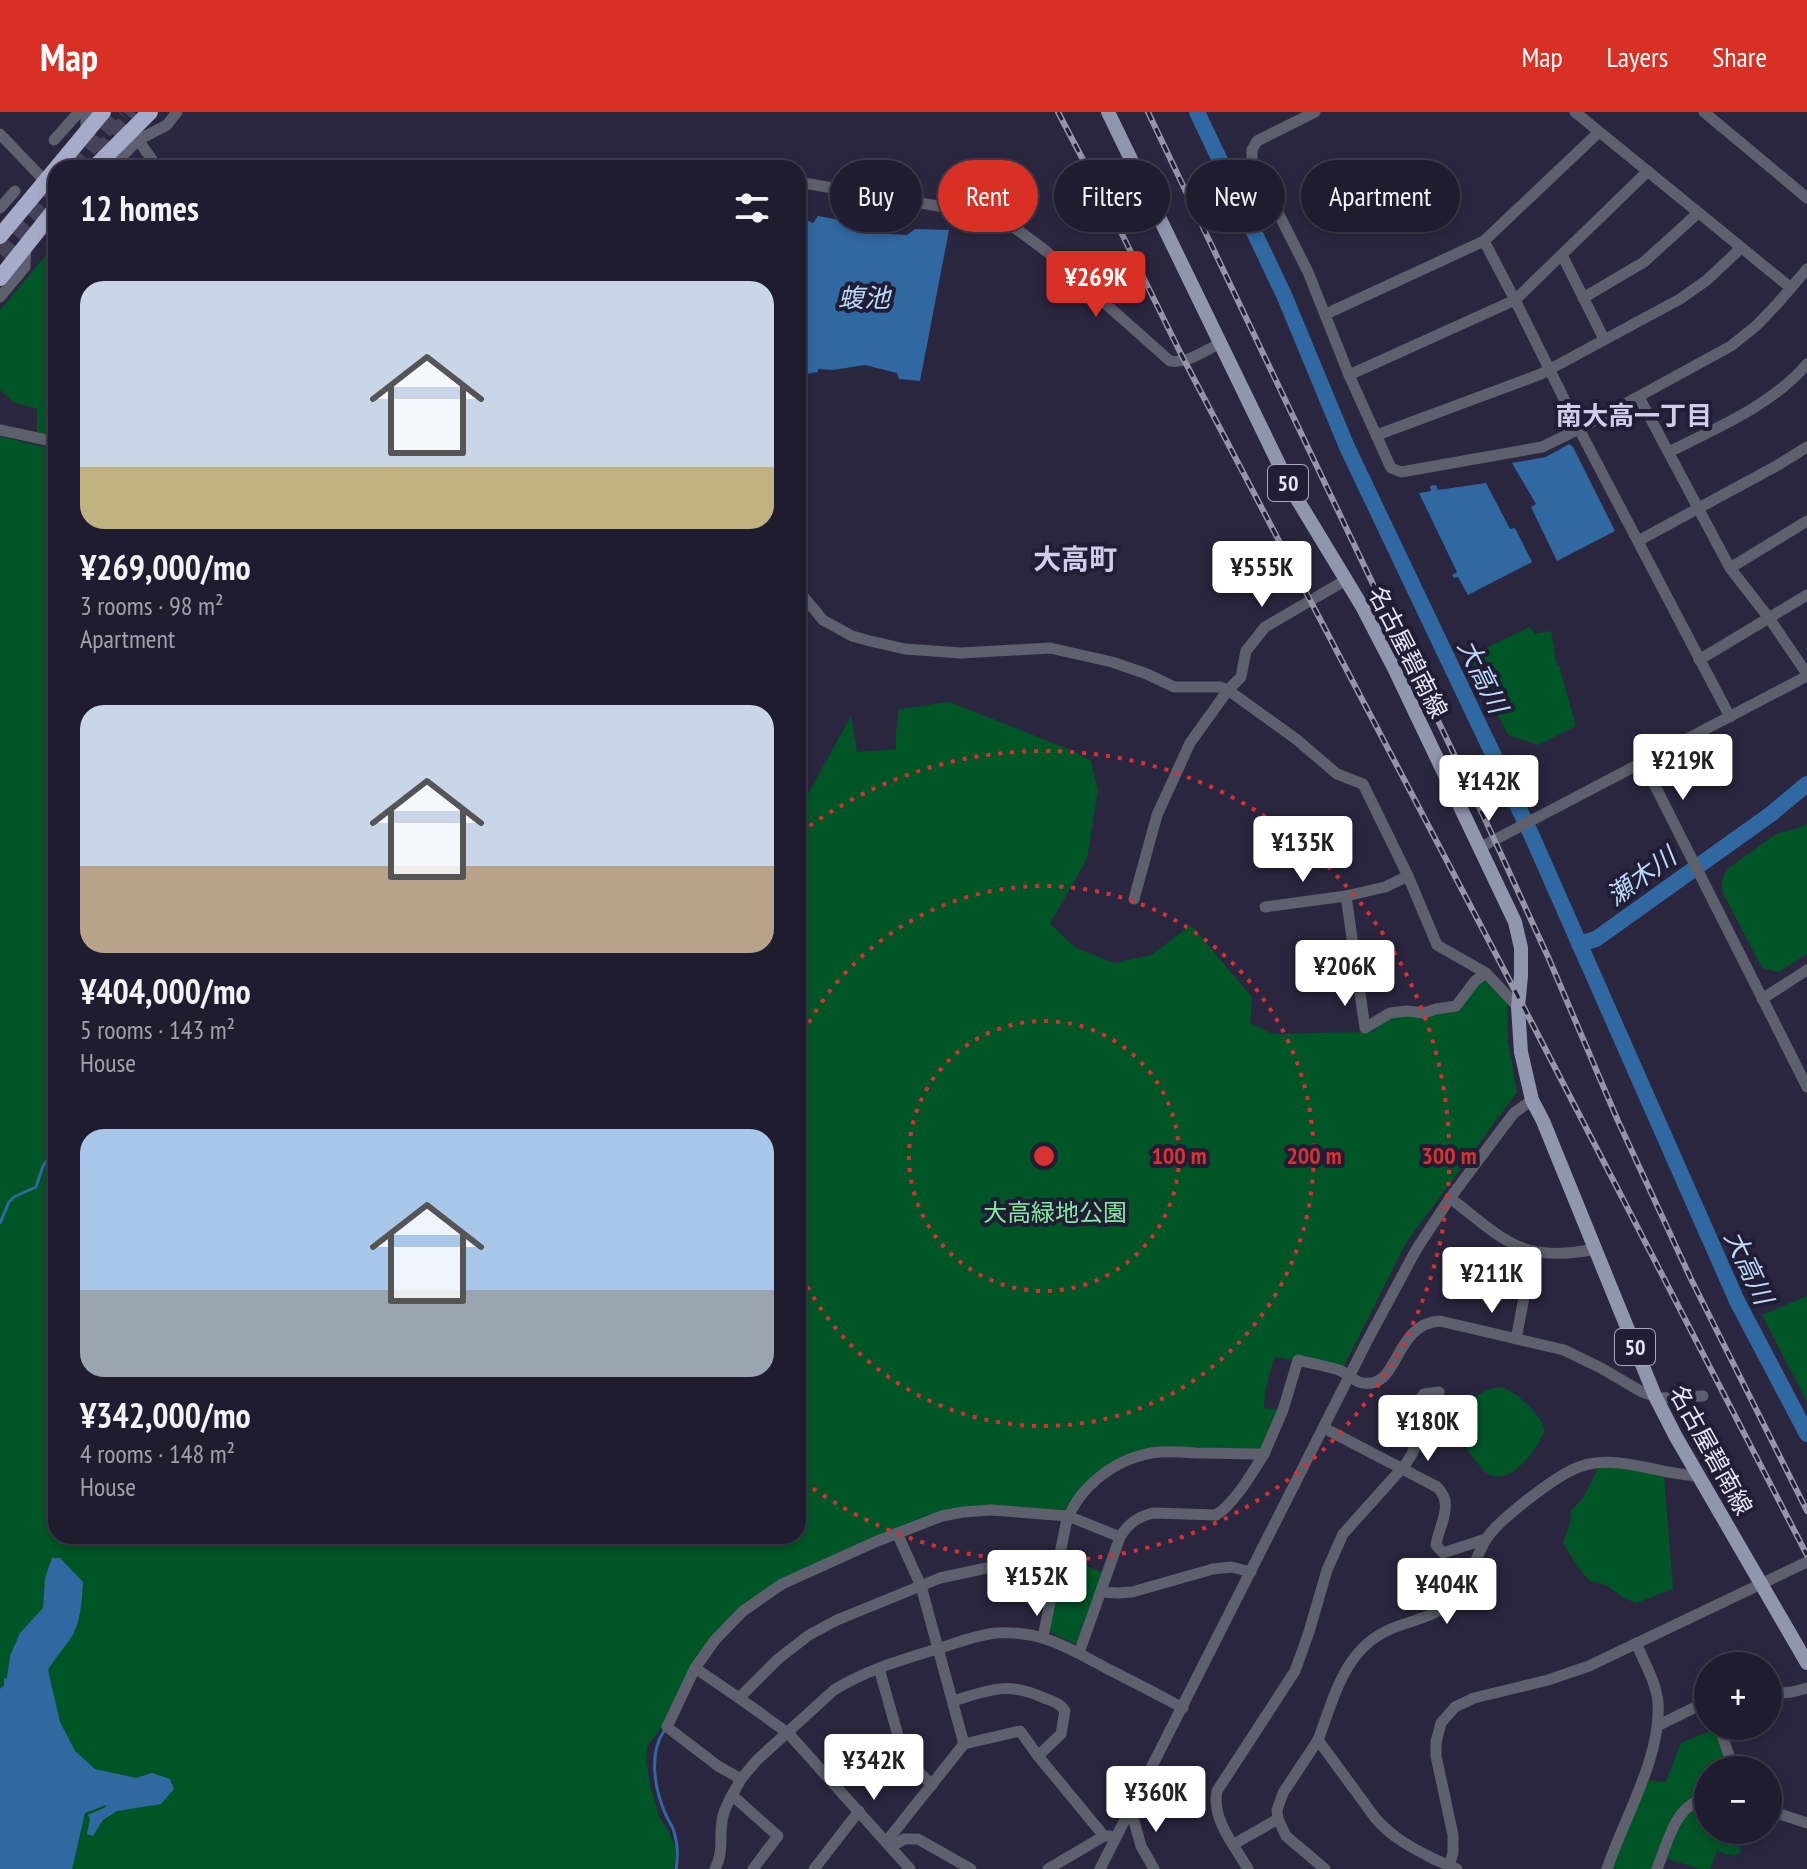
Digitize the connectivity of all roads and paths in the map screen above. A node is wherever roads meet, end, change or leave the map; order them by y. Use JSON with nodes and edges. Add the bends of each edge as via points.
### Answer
{"nodes":[{"id":1,"x":79,"y":112,"type":"edge"},
{"id":2,"x":88,"y":112,"type":"edge"},
{"id":3,"x":103,"y":112,"type":"edge"},
{"id":4,"x":177,"y":112,"type":"edge"},
{"id":5,"x":1108,"y":112,"type":"edge"},
{"id":6,"x":1575,"y":112,"type":"edge"},
{"id":7,"x":1704,"y":112,"type":"edge"},
{"id":8,"x":152,"y":113,"type":"edge"},
{"id":9,"x":1310,"y":113,"type":"edge"},
{"id":10,"x":86,"y":131,"type":"junction"},
{"id":11,"x":1599,"y":132,"type":"junction"},
{"id":12,"x":0,"y":134,"type":"edge"},
{"id":13,"x":54,"y":140,"type":"dead end"},
{"id":14,"x":138,"y":140,"type":"junction"},
{"id":15,"x":68,"y":160,"type":"edge"},
{"id":16,"x":102,"y":160,"type":"edge"},
{"id":17,"x":119,"y":160,"type":"edge"},
{"id":18,"x":152,"y":160,"type":"edge"},
{"id":19,"x":1648,"y":171,"type":"junction"},
{"id":20,"x":48,"y":183,"type":"edge"},
{"id":21,"x":806,"y":183,"type":"edge"},
{"id":22,"x":48,"y":189,"type":"edge"},
{"id":23,"x":15,"y":191,"type":"dead end"},
{"id":24,"x":1807,"y":198,"type":"edge"},
{"id":25,"x":0,"y":208,"type":"edge"},
{"id":26,"x":1698,"y":213,"type":"junction"},
{"id":27,"x":48,"y":218,"type":"edge"},
{"id":28,"x":0,"y":236,"type":"edge"},
{"id":29,"x":1484,"y":241,"type":"junction"},
{"id":30,"x":26,"y":244,"type":"junction"},
{"id":31,"x":1741,"y":248,"type":"junction"},
{"id":32,"x":1562,"y":255,"type":"junction"},
{"id":33,"x":1807,"y":269,"type":"edge"},
{"id":34,"x":0,"y":278,"type":"edge"},
{"id":35,"x":1794,"y":284,"type":"junction"},
{"id":36,"x":1807,"y":290,"type":"edge"},
{"id":37,"x":0,"y":297,"type":"edge"},
{"id":38,"x":1583,"y":298,"type":"junction"},
{"id":39,"x":1515,"y":300,"type":"junction"},
{"id":40,"x":1326,"y":314,"type":"junction"},
{"id":41,"x":1604,"y":339,"type":"junction"},
{"id":42,"x":1221,"y":343,"type":"junction"},
{"id":43,"x":1807,"y":364,"type":"edge"},
{"id":44,"x":1550,"y":369,"type":"junction"},
{"id":45,"x":1349,"y":375,"type":"junction"},
{"id":46,"x":1639,"y":397,"type":"junction"},
{"id":47,"x":1579,"y":429,"type":"junction"},
{"id":48,"x":0,"y":430,"type":"edge"},
{"id":49,"x":1377,"y":435,"type":"junction"},
{"id":50,"x":48,"y":440,"type":"edge"},
{"id":51,"x":1807,"y":447,"type":"edge"},
{"id":52,"x":1669,"y":452,"type":"junction"},
{"id":53,"x":1699,"y":507,"type":"junction"},
{"id":54,"x":1807,"y":521,"type":"edge"},
{"id":55,"x":1638,"y":541,"type":"junction"},
{"id":56,"x":1730,"y":568,"type":"junction"},
{"id":57,"x":1346,"y":580,"type":"junction"},
{"id":58,"x":1807,"y":595,"type":"edge"},
{"id":59,"x":806,"y":600,"type":"edge"},
{"id":60,"x":1769,"y":618,"type":"junction"},
{"id":61,"x":1699,"y":660,"type":"junction"},
{"id":62,"x":1807,"y":675,"type":"edge"},
{"id":63,"x":1228,"y":690,"type":"junction"},
{"id":64,"x":1730,"y":717,"type":"junction"},
{"id":65,"x":1643,"y":762,"type":"junction"},
{"id":66,"x":1479,"y":848,"type":"junction"},
{"id":67,"x":1408,"y":876,"type":"junction"},
{"id":68,"x":1346,"y":896,"type":"junction"},
{"id":69,"x":1134,"y":899,"type":"dead end"},
{"id":70,"x":1265,"y":907,"type":"dead end"},
{"id":71,"x":1807,"y":970,"type":"edge"},
{"id":72,"x":1486,"y":973,"type":"junction"},
{"id":73,"x":1762,"y":999,"type":"junction"},
{"id":74,"x":1518,"y":1007,"type":"junction"},
{"id":75,"x":1807,"y":1087,"type":"edge"},
{"id":76,"x":1532,"y":1100,"type":"junction"},
{"id":77,"x":1450,"y":1198,"type":"junction"},
{"id":78,"x":1595,"y":1249,"type":"junction"},
{"id":79,"x":1533,"y":1251,"type":"junction"},
{"id":80,"x":1516,"y":1339,"type":"junction"},
{"id":81,"x":1349,"y":1376,"type":"junction"},
{"id":82,"x":1439,"y":1392,"type":"dead end"},
{"id":83,"x":1655,"y":1396,"type":"junction"},
{"id":84,"x":1703,"y":1396,"type":"dead end"},
{"id":85,"x":1324,"y":1428,"type":"junction"},
{"id":86,"x":1264,"y":1454,"type":"junction"},
{"id":87,"x":1400,"y":1469,"type":"junction"},
{"id":88,"x":1699,"y":1476,"type":"junction"},
{"id":89,"x":1068,"y":1516,"type":"junction"},
{"id":90,"x":897,"y":1533,"type":"junction"},
{"id":91,"x":1120,"y":1537,"type":"junction"},
{"id":92,"x":1486,"y":1539,"type":"junction"},
{"id":93,"x":1807,"y":1562,"type":"edge"},
{"id":94,"x":1251,"y":1572,"type":"junction"},
{"id":95,"x":1055,"y":1574,"type":"junction"},
{"id":96,"x":1760,"y":1583,"type":"junction"},
{"id":97,"x":921,"y":1586,"type":"junction"},
{"id":98,"x":1101,"y":1592,"type":"junction"},
{"id":99,"x":1043,"y":1637,"type":"junction"},
{"id":100,"x":1636,"y":1643,"type":"junction"},
{"id":101,"x":938,"y":1649,"type":"junction"},
{"id":102,"x":1079,"y":1653,"type":"junction"},
{"id":103,"x":1807,"y":1663,"type":"edge"},
{"id":104,"x":695,"y":1668,"type":"junction"},
{"id":105,"x":879,"y":1668,"type":"junction"},
{"id":106,"x":1807,"y":1688,"type":"edge"},
{"id":107,"x":1782,"y":1693,"type":"edge"},
{"id":108,"x":739,"y":1698,"type":"junction"},
{"id":109,"x":953,"y":1701,"type":"junction"},
{"id":110,"x":1183,"y":1708,"type":"junction"},
{"id":111,"x":1694,"y":1708,"type":"edge"},
{"id":112,"x":1657,"y":1726,"type":"junction"},
{"id":113,"x":788,"y":1733,"type":"junction"},
{"id":114,"x":1318,"y":1740,"type":"junction"},
{"id":115,"x":964,"y":1744,"type":"junction"},
{"id":116,"x":1038,"y":1756,"type":"junction"},
{"id":117,"x":741,"y":1779,"type":"junction"},
{"id":118,"x":932,"y":1785,"type":"junction"},
{"id":119,"x":733,"y":1796,"type":"junction"},
{"id":120,"x":1694,"y":1802,"type":"edge"},
{"id":121,"x":1131,"y":1810,"type":"junction"},
{"id":122,"x":859,"y":1811,"type":"junction"},
{"id":123,"x":1782,"y":1815,"type":"edge"},
{"id":124,"x":1278,"y":1819,"type":"junction"},
{"id":125,"x":1807,"y":1823,"type":"edge"},
{"id":126,"x":1110,"y":1836,"type":"junction"},
{"id":127,"x":888,"y":1844,"type":"junction"},
{"id":128,"x":1234,"y":1844,"type":"junction"},
{"id":129,"x":819,"y":1867,"type":"edge"},
{"id":130,"x":715,"y":1869,"type":"edge"},
{"id":131,"x":753,"y":1869,"type":"edge"},
{"id":132,"x":910,"y":1869,"type":"edge"},
{"id":133,"x":971,"y":1869,"type":"edge"},
{"id":134,"x":1048,"y":1869,"type":"edge"},
{"id":135,"x":1100,"y":1869,"type":"edge"},
{"id":136,"x":1154,"y":1869,"type":"edge"},
{"id":137,"x":1248,"y":1869,"type":"edge"},
{"id":138,"x":1325,"y":1869,"type":"edge"},
{"id":139,"x":1448,"y":1869,"type":"edge"},
{"id":140,"x":1457,"y":1869,"type":"edge"},
{"id":141,"x":1607,"y":1869,"type":"edge"},
{"id":142,"x":1657,"y":1869,"type":"edge"}],
"edges":[{"from":1,"to":13,"type":"street"},
{"from":2,"to":10,"type":"street"},
{"from":3,"to":10,"type":"highway"},
{"from":4,"to":14,"type":"street","via":[[167,125]]},
{"from":5,"to":42,"type":"main road","name":"名古屋碧南線","number":"50"},
{"from":6,"to":11,"type":"street"},
{"from":7,"to":24,"type":"street"},
{"from":8,"to":16,"type":"highway"},
{"from":9,"to":40,"type":"street","via":[[1257,141],[1252,161]]},
{"from":10,"to":15,"type":"highway"},
{"from":11,"to":19,"type":"street"},
{"from":11,"to":29,"type":"street"},
{"from":12,"to":20,"type":"street"},
{"from":14,"to":17,"type":"street"},
{"from":14,"to":18,"type":"street"},
{"from":19,"to":26,"type":"street"},
{"from":19,"to":32,"type":"street"},
{"from":21,"to":42,"type":"street","via":[[993,218],[1046,251],[1167,359],[1181,361]]},
{"from":22,"to":28,"type":"highway"},
{"from":23,"to":25,"type":"street"},
{"from":26,"to":31,"type":"street"},
{"from":26,"to":38,"type":"street","via":[[1644,262]]},
{"from":27,"to":30,"type":"highway"},
{"from":29,"to":39,"type":"street"},
{"from":29,"to":40,"type":"street"},
{"from":30,"to":34,"type":"highway"},
{"from":30,"to":37,"type":"street","via":[[25,267]]},
{"from":31,"to":35,"type":"street"},
{"from":31,"to":41,"type":"street","via":[[1680,299]]},
{"from":32,"to":38,"type":"street"},
{"from":32,"to":39,"type":"street"},
{"from":33,"to":35,"type":"street"},
{"from":35,"to":36,"type":"street"},
{"from":35,"to":46,"type":"street","via":[[1731,346]]},
{"from":38,"to":41,"type":"street"},
{"from":39,"to":44,"type":"street"},
{"from":39,"to":45,"type":"street"},
{"from":40,"to":45,"type":"street"},
{"from":41,"to":44,"type":"street"},
{"from":42,"to":57,"type":"main road","name":"名古屋碧南線","number":"50","via":[[1291,489]]},
{"from":43,"to":52,"type":"street","via":[[1774,395]]},
{"from":44,"to":47,"type":"street"},
{"from":44,"to":49,"type":"street"},
{"from":45,"to":49,"type":"street"},
{"from":46,"to":47,"type":"street"},
{"from":46,"to":52,"type":"street"},
{"from":47,"to":49,"type":"street","via":[[1542,447],[1401,472],[1391,468]]},
{"from":47,"to":55,"type":"street"},
{"from":48,"to":50,"type":"street"},
{"from":51,"to":53,"type":"street"},
{"from":52,"to":53,"type":"street"},
{"from":53,"to":55,"type":"street"},
{"from":53,"to":56,"type":"street"},
{"from":54,"to":56,"type":"street"},
{"from":55,"to":61,"type":"street"},
{"from":56,"to":60,"type":"street"},
{"from":57,"to":63,"type":"street","via":[[1265,627],[1246,651],[1241,677]]},
{"from":57,"to":66,"type":"main road","name":"名古屋碧南線","number":"50"},
{"from":58,"to":60,"type":"street"},
{"from":59,"to":63,"type":"street","via":[[823,620],[852,636],[905,649],[961,653],[1050,648],[1112,662],[1174,687]]},
{"from":60,"to":61,"type":"street"},
{"from":60,"to":62,"type":"street"},
{"from":61,"to":64,"type":"street"},
{"from":62,"to":64,"type":"street"},
{"from":63,"to":67,"type":"street","via":[[1337,774],[1363,784]]},
{"from":63,"to":69,"type":"street","via":[[1190,743],[1163,800]]},
{"from":64,"to":65,"type":"street"},
{"from":65,"to":66,"type":"street"},
{"from":65,"to":73,"type":"street"},
{"from":66,"to":74,"type":"main road","name":"名古屋碧南線","number":"50","via":[[1515,922],[1521,948]]},
{"from":67,"to":68,"type":"street"},
{"from":67,"to":72,"type":"street","via":[[1437,945]]},
{"from":68,"to":70,"type":"street"},
{"from":68,"to":72,"type":"street","via":[[1365,1028],[1390,1013],[1456,1006]]},
{"from":71,"to":73,"type":"street"},
{"from":72,"to":74,"type":"street"},
{"from":73,"to":75,"type":"street"},
{"from":74,"to":76,"type":"main road","name":"名古屋碧南線","number":"50"},
{"from":76,"to":77,"type":"street","via":[[1514,1113]]},
{"from":76,"to":78,"type":"main road","name":"名古屋碧南線","number":"50"},
{"from":77,"to":79,"type":"street","via":[[1509,1241]]},
{"from":77,"to":81,"type":"street"},
{"from":78,"to":79,"type":"street"},
{"from":78,"to":83,"type":"main road","name":"名古屋碧南線","number":"50"},
{"from":79,"to":80,"type":"street"},
{"from":80,"to":81,"type":"street","via":[[1430,1321],[1410,1334],[1386,1376],[1370,1383]]},
{"from":80,"to":83,"type":"street","via":[[1578,1356]]},
{"from":81,"to":85,"type":"street"},
{"from":81,"to":86,"type":"street","via":[[1298,1360]]},
{"from":82,"to":87,"type":"street","via":[[1424,1394],[1418,1401],[1416,1444]]},
{"from":83,"to":84,"type":"street"},
{"from":83,"to":88,"type":"main road","name":"名古屋碧南線","number":"50"},
{"from":85,"to":87,"type":"street"},
{"from":85,"to":94,"type":"street"},
{"from":86,"to":89,"type":"street","via":[[1159,1452],[1136,1457],[1094,1482]]},
{"from":86,"to":91,"type":"street","via":[[1222,1512],[1153,1513],[1131,1523]]},
{"from":87,"to":92,"type":"street","via":[[1437,1487],[1447,1501],[1438,1549],[1450,1552]]},
{"from":87,"to":128,"type":"street","via":[[1343,1534],[1295,1671],[1217,1791],[1217,1814]]},
{"from":88,"to":92,"type":"street","via":[[1616,1462],[1578,1467],[1521,1506]]},
{"from":88,"to":96,"type":"main road","name":"名古屋碧南線","number":"50"},
{"from":89,"to":90,"type":"street","via":[[963,1512]]},
{"from":89,"to":91,"type":"street"},
{"from":89,"to":95,"type":"street"},
{"from":90,"to":97,"type":"street"},
{"from":90,"to":104,"type":"street","via":[[769,1593],[722,1632]]},
{"from":91,"to":98,"type":"street"},
{"from":92,"to":114,"type":"street","via":[[1460,1595],[1432,1615],[1381,1634],[1359,1650]]},
{"from":93,"to":96,"type":"street"},
{"from":94,"to":98,"type":"street","via":[[1223,1567],[1132,1592]]},
{"from":94,"to":110,"type":"street"},
{"from":95,"to":97,"type":"street","via":[[996,1566]]},
{"from":95,"to":99,"type":"street"},
{"from":96,"to":100,"type":"street"},
{"from":96,"to":103,"type":"main road","name":"名古屋碧南線","number":"50"},
{"from":97,"to":101,"type":"street"},
{"from":97,"to":108,"type":"street","via":[[809,1635]]},
{"from":98,"to":102,"type":"street"},
{"from":99,"to":101,"type":"street","via":[[994,1633]]},
{"from":99,"to":102,"type":"street"},
{"from":100,"to":112,"type":"street","via":[[1658,1701]]},
{"from":100,"to":139,"type":"street","via":[[1569,1674],[1462,1703],[1445,1717],[1436,1756],[1453,1835]]},
{"from":101,"to":105,"type":"street"},
{"from":101,"to":109,"type":"street"},
{"from":102,"to":110,"type":"street"},
{"from":104,"to":108,"type":"street"},
{"from":104,"to":117,"type":"street","via":[[667,1727]]},
{"from":105,"to":113,"type":"street","via":[[834,1690]]},
{"from":105,"to":118,"type":"street","via":[[902,1750]]},
{"from":106,"to":107,"type":"street"},
{"from":108,"to":113,"type":"street"},
{"from":109,"to":115,"type":"street"},
{"from":109,"to":116,"type":"street","via":[[1014,1687],[1062,1706],[1061,1734]]},
{"from":110,"to":121,"type":"street"},
{"from":111,"to":112,"type":"street"},
{"from":112,"to":141,"type":"street","via":[[1649,1762]]},
{"from":113,"to":117,"type":"street"},
{"from":113,"to":122,"type":"street"},
{"from":114,"to":124,"type":"street","via":[[1283,1793]]},
{"from":114,"to":140,"type":"street","bridge":true,"via":[[1386,1831]]},
{"from":115,"to":116,"type":"street","via":[[1020,1731]]},
{"from":115,"to":118,"type":"street"},
{"from":116,"to":126,"type":"street"},
{"from":117,"to":119,"type":"street"},
{"from":118,"to":127,"type":"street"},
{"from":119,"to":130,"type":"street","via":[[723,1815],[721,1859]]},
{"from":119,"to":131,"type":"street","via":[[778,1836]]},
{"from":120,"to":142,"type":"street","via":[[1674,1824]]},
{"from":121,"to":126,"type":"street"},
{"from":121,"to":136,"type":"street"},
{"from":122,"to":127,"type":"street"},
{"from":122,"to":129,"type":"street"},
{"from":123,"to":125,"type":"street"},
{"from":124,"to":128,"type":"street"},
{"from":124,"to":138,"type":"street","via":[[1292,1842]]},
{"from":126,"to":134,"type":"street"},
{"from":126,"to":135,"type":"street"},
{"from":127,"to":132,"type":"street"},
{"from":127,"to":133,"type":"street","via":[[918,1839]]},
{"from":128,"to":137,"type":"street"}]}
